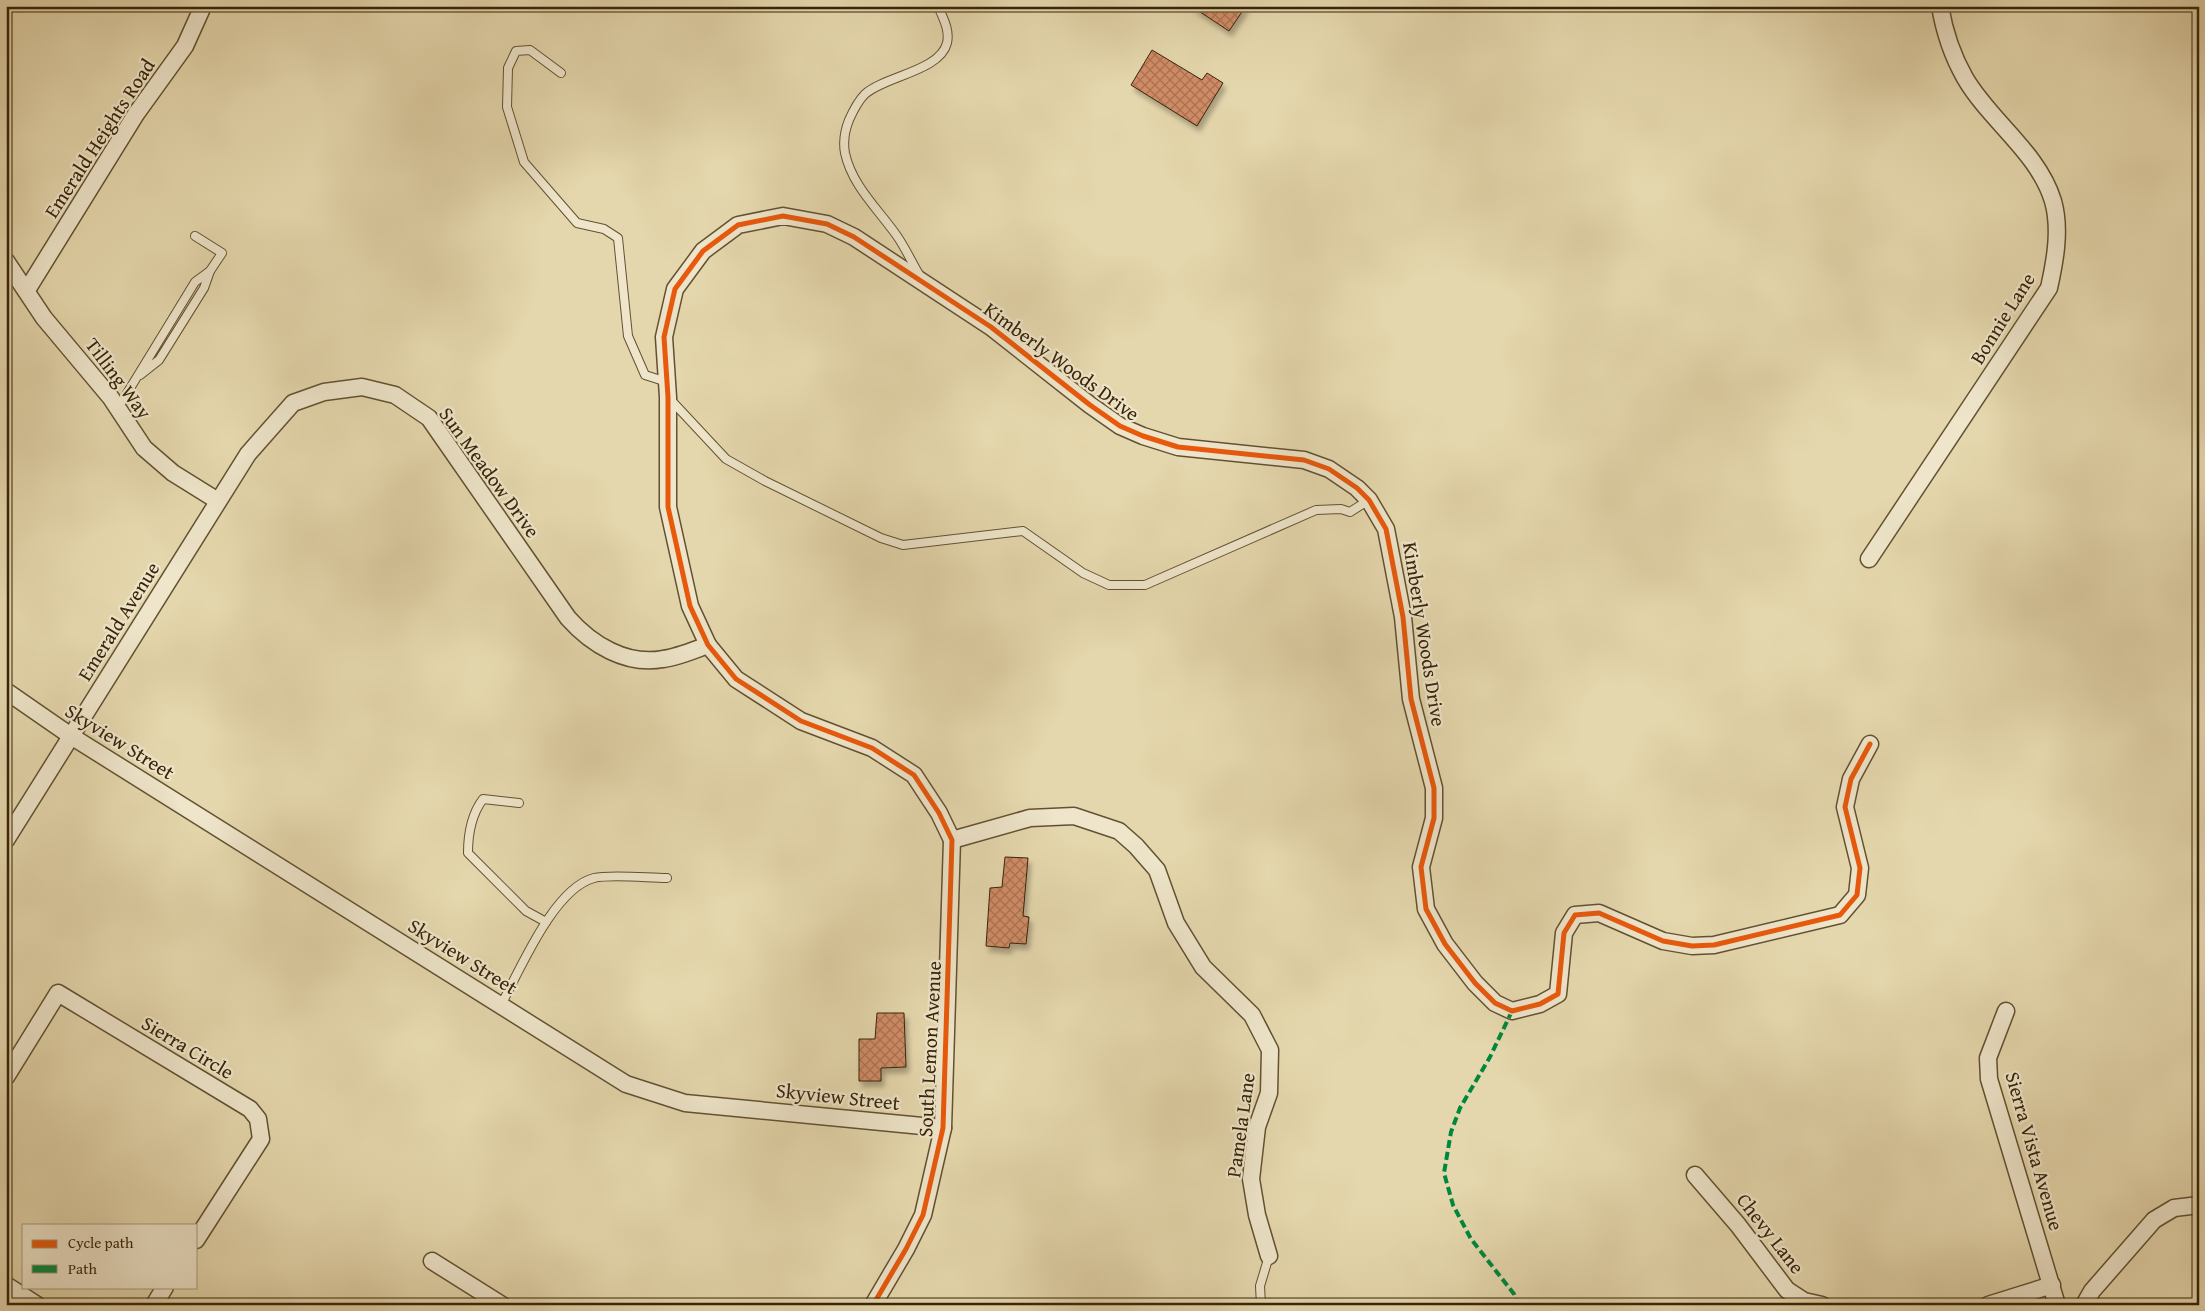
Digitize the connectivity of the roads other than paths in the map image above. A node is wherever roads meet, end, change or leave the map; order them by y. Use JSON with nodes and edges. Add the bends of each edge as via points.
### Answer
{"nodes":[{"id":1,"x":203,"y":6,"type":"edge"},
{"id":2,"x":938,"y":6,"type":"edge"},
{"id":3,"x":1940,"y":6,"type":"edge"},
{"id":4,"x":562,"y":73,"type":"dead end"},
{"id":5,"x":195,"y":236,"type":"dead end"},
{"id":6,"x":6,"y":261,"type":"edge"},
{"id":7,"x":924,"y":282,"type":"junction"},
{"id":8,"x":27,"y":290,"type":"junction"},
{"id":9,"x":668,"y":390,"type":"junction"},
{"id":10,"x":118,"y":408,"type":"junction"},
{"id":11,"x":1369,"y":500,"type":"junction"},
{"id":12,"x":218,"y":501,"type":"junction"},
{"id":13,"x":1869,"y":559,"type":"dead end"},
{"id":14,"x":708,"y":645,"type":"junction"},
{"id":15,"x":6,"y":691,"type":"edge"},
{"id":16,"x":71,"y":736,"type":"junction"},
{"id":17,"x":1870,"y":744,"type":"dead end"},
{"id":18,"x":519,"y":803,"type":"dead end"},
{"id":19,"x":6,"y":840,"type":"edge"},
{"id":20,"x":952,"y":840,"type":"junction"},
{"id":21,"x":667,"y":878,"type":"dead end"},
{"id":22,"x":546,"y":922,"type":"junction"},
{"id":23,"x":501,"y":1005,"type":"junction"},
{"id":24,"x":2006,"y":1011,"type":"dead end"},
{"id":25,"x":6,"y":1077,"type":"edge"},
{"id":26,"x":943,"y":1128,"type":"junction"},
{"id":27,"x":1695,"y":1175,"type":"dead end"},
{"id":28,"x":2199,"y":1205,"type":"edge"},
{"id":29,"x":198,"y":1237,"type":"edge"},
{"id":30,"x":1269,"y":1256,"type":"joint"},
{"id":31,"x":432,"y":1261,"type":"dead end"},
{"id":32,"x":6,"y":1285,"type":"edge"},
{"id":33,"x":2052,"y":1285,"type":"junction"},
{"id":34,"x":164,"y":1288,"type":"edge"},
{"id":35,"x":37,"y":1305,"type":"edge"},
{"id":36,"x":154,"y":1305,"type":"edge"},
{"id":37,"x":502,"y":1305,"type":"edge"},
{"id":38,"x":873,"y":1305,"type":"edge"},
{"id":39,"x":1261,"y":1305,"type":"edge"},
{"id":40,"x":1822,"y":1305,"type":"edge"},
{"id":41,"x":1988,"y":1305,"type":"edge"},
{"id":42,"x":2056,"y":1305,"type":"edge"},
{"id":43,"x":2084,"y":1305,"type":"edge"}],
"edges":[{"from":1,"to":8,"type":"street","name":"Emerald Heights Road","via":[[185,46],[136,114]]},
{"from":2,"to":7,"type":"lane","via":[[947,28],[943,51],[919,69],[887,81],[865,95],[852,112],[844,139],[855,180],[898,237]]},
{"from":3,"to":13,"type":"street","name":"Bonnie Lane","via":[[1965,78],[2037,169],[2053,202],[2056,257],[2049,288]]},
{"from":4,"to":9,"type":"lane","via":[[530,50],[516,51],[508,68],[507,107],[524,162],[577,223],[604,228],[618,238],[628,336],[646,375]]},
{"from":5,"to":10,"type":"lane","via":[[222,253],[159,360],[140,375]]},
{"from":6,"to":8,"type":"street","name":"Tilling Way"},
{"from":7,"to":9,"type":"street","name":"Kimberly Woods Drive","via":[[854,237],[827,224],[783,216],[738,225],[703,251],[675,289],[664,337]]},
{"from":7,"to":11,"type":"street","name":"Kimberly Woods Drive","via":[[991,327],[1120,426],[1178,447],[1313,463],[1344,477]]},
{"from":8,"to":10,"type":"street","name":"Tilling Way","via":[[44,318]]},
{"from":9,"to":11,"type":"lane","via":[[726,459],[881,538],[903,545],[1023,531],[1083,573],[1109,585],[1146,585],[1316,510],[1350,512]]},
{"from":9,"to":14,"type":"street","name":"Kimberly Woods Drive","via":[[668,508],[690,606]]},
{"from":10,"to":12,"type":"street","name":"Tilling Way","via":[[144,448],[172,473]]},
{"from":11,"to":17,"type":"street","name":"Kimberly Woods Drive","via":[[1386,529],[1404,617],[1411,699],[1434,788],[1434,818],[1421,868],[1426,909],[1445,944],[1495,1004],[1512,1011],[1540,1004],[1558,994],[1564,933],[1575,916],[1599,913],[1663,941],[1692,946],[1714,945],[1840,915],[1857,895],[1860,868],[1845,806],[1851,779]]},
{"from":12,"to":14,"type":"street","name":"Sun Meadow Drive","via":[[248,454],[293,403],[324,392],[362,387],[395,395],[429,418],[568,618],[590,640],[618,654],[648,660],[663,659]]},
{"from":12,"to":16,"type":"street","name":"Emerald Avenue"},
{"from":14,"to":20,"type":"street","name":"Kimberly Woods Drive","via":[[736,679],[768,702],[801,721],[872,748],[914,775]]},
{"from":15,"to":16,"type":"street","name":"Skyview Street"},
{"from":16,"to":19,"type":"street","name":"Emerald Avenue"},
{"from":16,"to":23,"type":"street","name":"Skyview Street"},
{"from":18,"to":22,"type":"lane","via":[[484,799],[476,808],[468,832],[468,853],[526,911]]},
{"from":20,"to":26,"type":"street","name":"South Lemon Avenue"},
{"from":20,"to":30,"type":"street","name":"Pamela Lane","via":[[1030,818],[1074,816],[1119,831],[1157,870],[1176,923],[1203,967],[1252,1015],[1270,1050],[1269,1092],[1257,1127],[1251,1179]]},
{"from":21,"to":22,"type":"lane","via":[[595,878],[578,885]]},
{"from":22,"to":23,"type":"lane"},
{"from":23,"to":26,"type":"street","name":"Skyview Street","via":[[626,1084],[684,1103]]},
{"from":24,"to":33,"type":"street","name":"Sierra Vista Avenue","via":[[1988,1058],[1989,1079]]},
{"from":25,"to":29,"type":"street","name":"Sierra Circle","via":[[58,993],[250,1109],[258,1119],[261,1139]]},
{"from":26,"to":38,"type":"street","name":"South Lemon Avenue","via":[[923,1215]]},
{"from":27,"to":40,"type":"street","name":"Chevy Lane","via":[[1787,1290],[1804,1301]]},
{"from":28,"to":43,"type":"street","via":[[2174,1208],[2154,1220],[2092,1291]]},
{"from":30,"to":39,"type":"lane","via":[[1260,1286]]},
{"from":31,"to":37,"type":"street"},
{"from":32,"to":35,"type":"street"},
{"from":33,"to":41,"type":"street"},
{"from":33,"to":42,"type":"street","name":"Sierra Vista Avenue"},
{"from":34,"to":36,"type":"street"}]}
